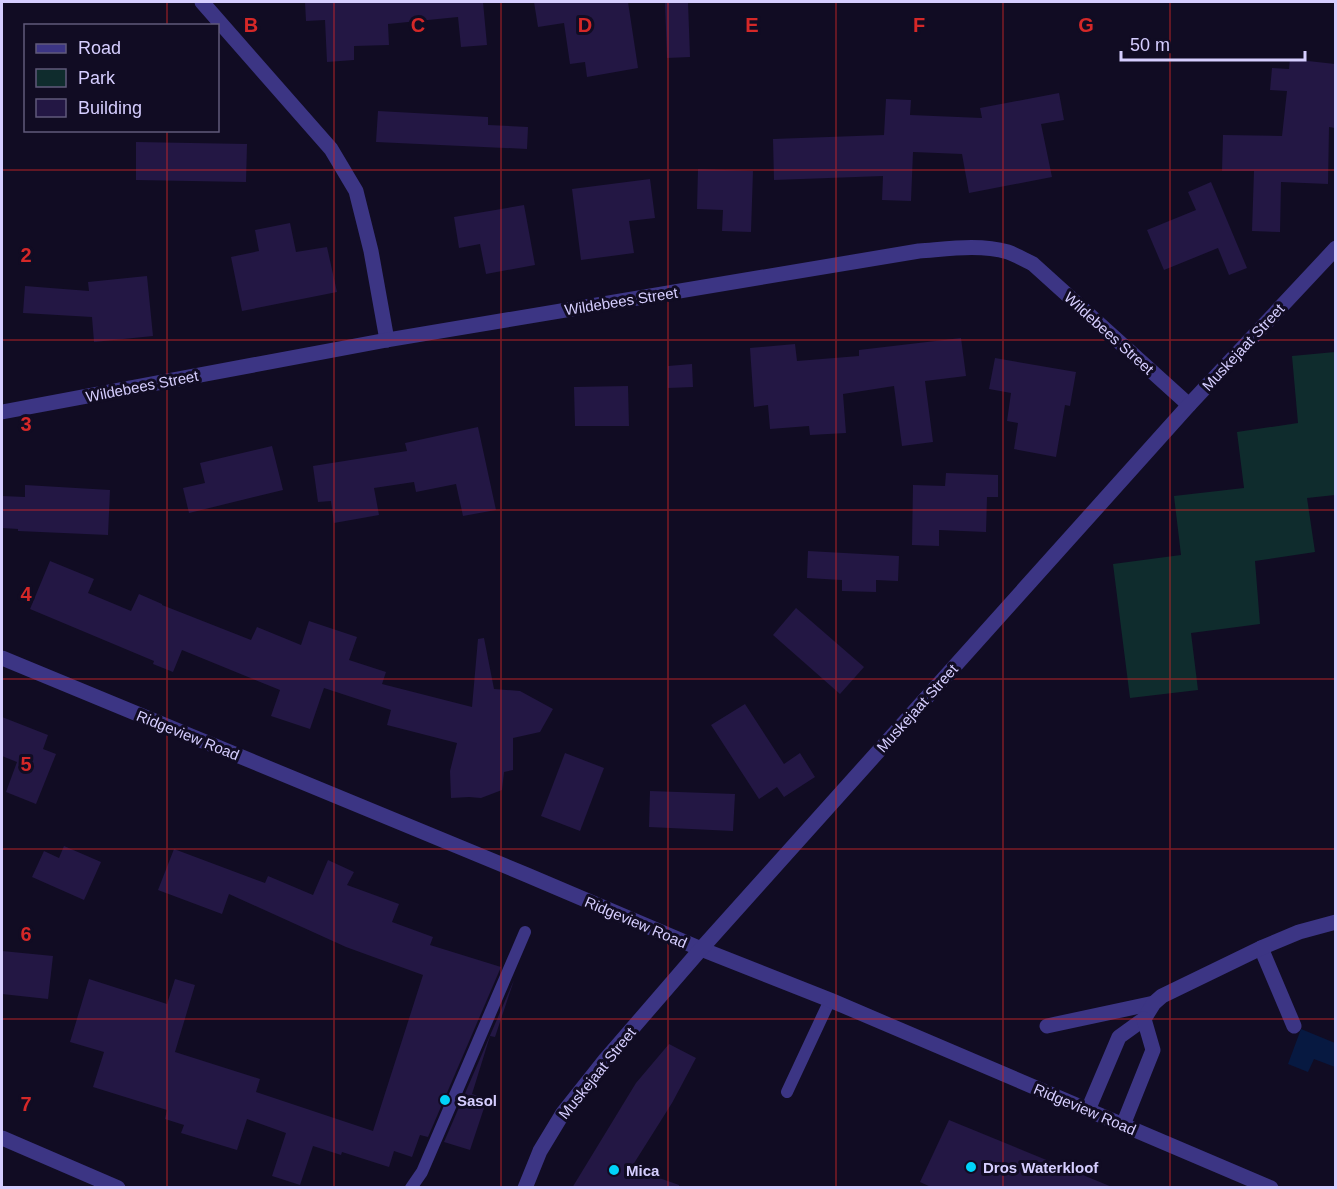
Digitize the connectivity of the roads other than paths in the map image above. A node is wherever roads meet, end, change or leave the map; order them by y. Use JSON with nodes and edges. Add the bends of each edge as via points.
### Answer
{"nodes":[{"id":1,"x":202,"y":2,"type":"edge"},
{"id":2,"x":1335,"y":248,"type":"edge"},
{"id":3,"x":387,"y":340,"type":"junction"},
{"id":4,"x":1189,"y":405,"type":"junction"},
{"id":5,"x":2,"y":412,"type":"edge"},
{"id":6,"x":2,"y":658,"type":"edge"},
{"id":7,"x":1335,"y":922,"type":"edge"},
{"id":8,"x":525,"y":932,"type":"dead end"},
{"id":9,"x":1261,"y":948,"type":"junction"},
{"id":10,"x":701,"y":949,"type":"junction"},
{"id":11,"x":830,"y":1000,"type":"junction"},
{"id":12,"x":1154,"y":1003,"type":"junction"},
{"id":13,"x":1144,"y":1020,"type":"junction"},
{"id":14,"x":1047,"y":1026,"type":"dead end"},
{"id":15,"x":1294,"y":1026,"type":"dead end"},
{"id":16,"x":787,"y":1092,"type":"dead end"},
{"id":17,"x":1088,"y":1110,"type":"junction"},
{"id":18,"x":1124,"y":1125,"type":"junction"},
{"id":19,"x":2,"y":1138,"type":"edge"},
{"id":20,"x":118,"y":1188,"type":"edge"},
{"id":21,"x":411,"y":1188,"type":"edge"},
{"id":22,"x":525,"y":1188,"type":"edge"},
{"id":23,"x":1270,"y":1188,"type":"edge"}],
"edges":[{"from":1,"to":3,"type":"street","via":[[331,149],[356,191]]},
{"from":2,"to":4,"type":"street","name":"Muskejaat Street"},
{"from":3,"to":4,"type":"street","name":"Wildebees Street","via":[[919,251],[980,248],[1008,252],[1033,264]]},
{"from":3,"to":5,"type":"street","name":"Wildebees Street"},
{"from":4,"to":10,"type":"street","name":"Muskejaat Street"},
{"from":6,"to":10,"type":"street","name":"Ridgeview Road"},
{"from":7,"to":9,"type":"street"},
{"from":8,"to":21,"type":"lane","via":[[422,1172]]},
{"from":9,"to":12,"type":"street"},
{"from":9,"to":15,"type":"street"},
{"from":10,"to":11,"type":"street","name":"Ridgeview Road"},
{"from":10,"to":22,"type":"street","name":"Muskejaat Street","via":[[563,1113],[540,1151]]},
{"from":11,"to":16,"type":"lane"},
{"from":11,"to":17,"type":"street","name":"Ridgeview Road"},
{"from":12,"to":13,"type":"street"},
{"from":12,"to":14,"type":"street"},
{"from":13,"to":17,"type":"street","via":[[1119,1037]]},
{"from":13,"to":18,"type":"street","via":[[1153,1050]]},
{"from":17,"to":18,"type":"street","name":"Ridgeview Road"},
{"from":18,"to":23,"type":"street","name":"Ridgeview Road"},
{"from":19,"to":20,"type":"street"}]}
